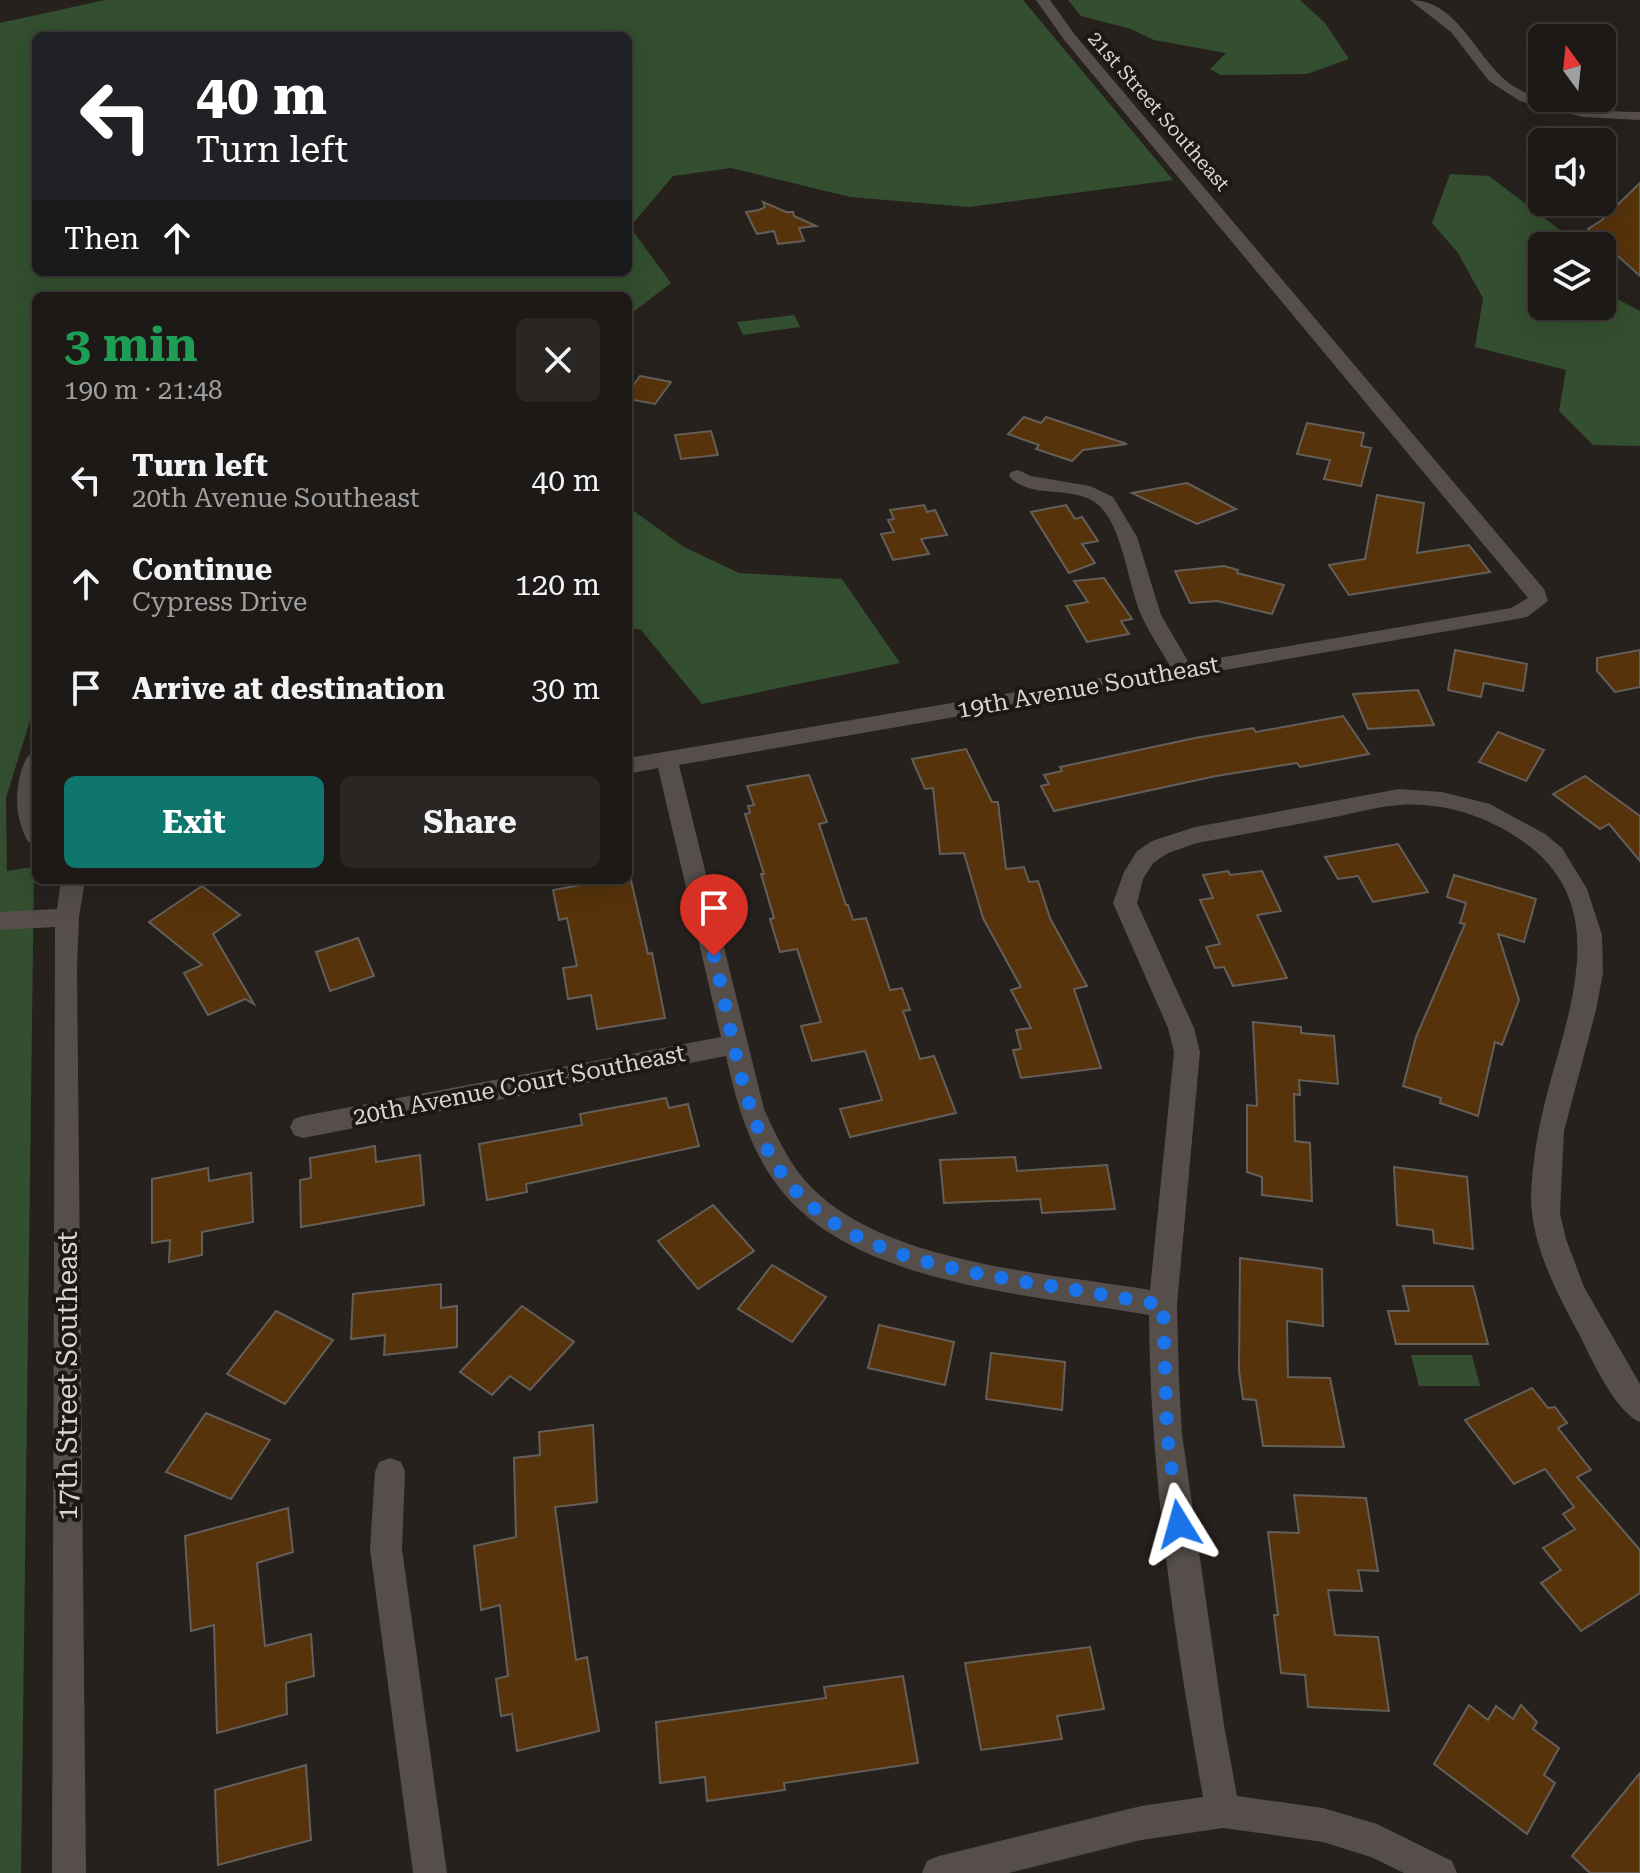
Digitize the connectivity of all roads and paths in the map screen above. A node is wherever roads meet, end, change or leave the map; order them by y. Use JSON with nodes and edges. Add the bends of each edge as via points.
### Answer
{"nodes":[{"id":1,"x":1043,"y":0,"type":"edge"},
{"id":2,"x":1417,"y":0,"type":"edge"},
{"id":3,"x":1640,"y":116,"type":"edge"},
{"id":4,"x":1018,"y":476,"type":"dead end"},
{"id":5,"x":1537,"y":593,"type":"joint"},
{"id":6,"x":1183,"y":671,"type":"junction"},
{"id":7,"x":667,"y":759,"type":"junction"},
{"id":8,"x":632,"y":765,"type":"edge"},
{"id":9,"x":32,"y":771,"type":"edge"},
{"id":10,"x":32,"y":821,"type":"edge"},
{"id":11,"x":72,"y":884,"type":"edge"},
{"id":12,"x":67,"y":917,"type":"junction"},
{"id":13,"x":0,"y":921,"type":"edge"},
{"id":14,"x":736,"y":1044,"type":"junction"},
{"id":15,"x":303,"y":1127,"type":"dead end"},
{"id":16,"x":1163,"y":1305,"type":"junction"},
{"id":17,"x":1640,"y":1408,"type":"edge"},
{"id":18,"x":390,"y":1472,"type":"dead end"},
{"id":19,"x":1223,"y":1811,"type":"junction"},
{"id":20,"x":69,"y":1873,"type":"edge"},
{"id":21,"x":430,"y":1873,"type":"edge"},
{"id":22,"x":939,"y":1873,"type":"edge"},
{"id":23,"x":1440,"y":1873,"type":"edge"}],
"edges":[{"from":1,"to":5,"type":"street","name":"21st Street Southeast"},
{"from":2,"to":3,"type":"street","via":[[1458,31],[1492,76],[1509,88],[1575,111]]},
{"from":4,"to":6,"type":"street","via":[[1090,492],[1106,501],[1127,537],[1151,615]]},
{"from":5,"to":6,"type":"street","name":"19th Avenue Southeast","via":[[1538,601],[1520,612]]},
{"from":6,"to":7,"type":"street","name":"19th Avenue Southeast"},
{"from":7,"to":8,"type":"street","name":"19th Avenue Southeast"},
{"from":7,"to":14,"type":"street"},
{"from":9,"to":10,"type":"street"},
{"from":11,"to":12,"type":"street","name":"17th Street Southeast"},
{"from":12,"to":13,"type":"street"},
{"from":12,"to":20,"type":"street","name":"17th Street Southeast"},
{"from":14,"to":15,"type":"street","name":"20th Avenue Court Southeast"},
{"from":14,"to":16,"type":"street","via":[[751,1109],[772,1158],[817,1211],[867,1242],[944,1268]]},
{"from":16,"to":17,"type":"street","via":[[1187,1052],[1125,903],[1132,878],[1145,857],[1195,835],[1399,797],[1447,800],[1518,825],[1560,859],[1605,920],[1611,966],[1604,999],[1548,1144],[1547,1218],[1558,1257],[1607,1358]]},
{"from":16,"to":19,"type":"street","via":[[1167,1434]]},
{"from":18,"to":21,"type":"street","via":[[386,1549]]},
{"from":19,"to":22,"type":"street","via":[[1141,1823]]},
{"from":19,"to":23,"type":"street","via":[[1323,1825],[1377,1841]]}]}
